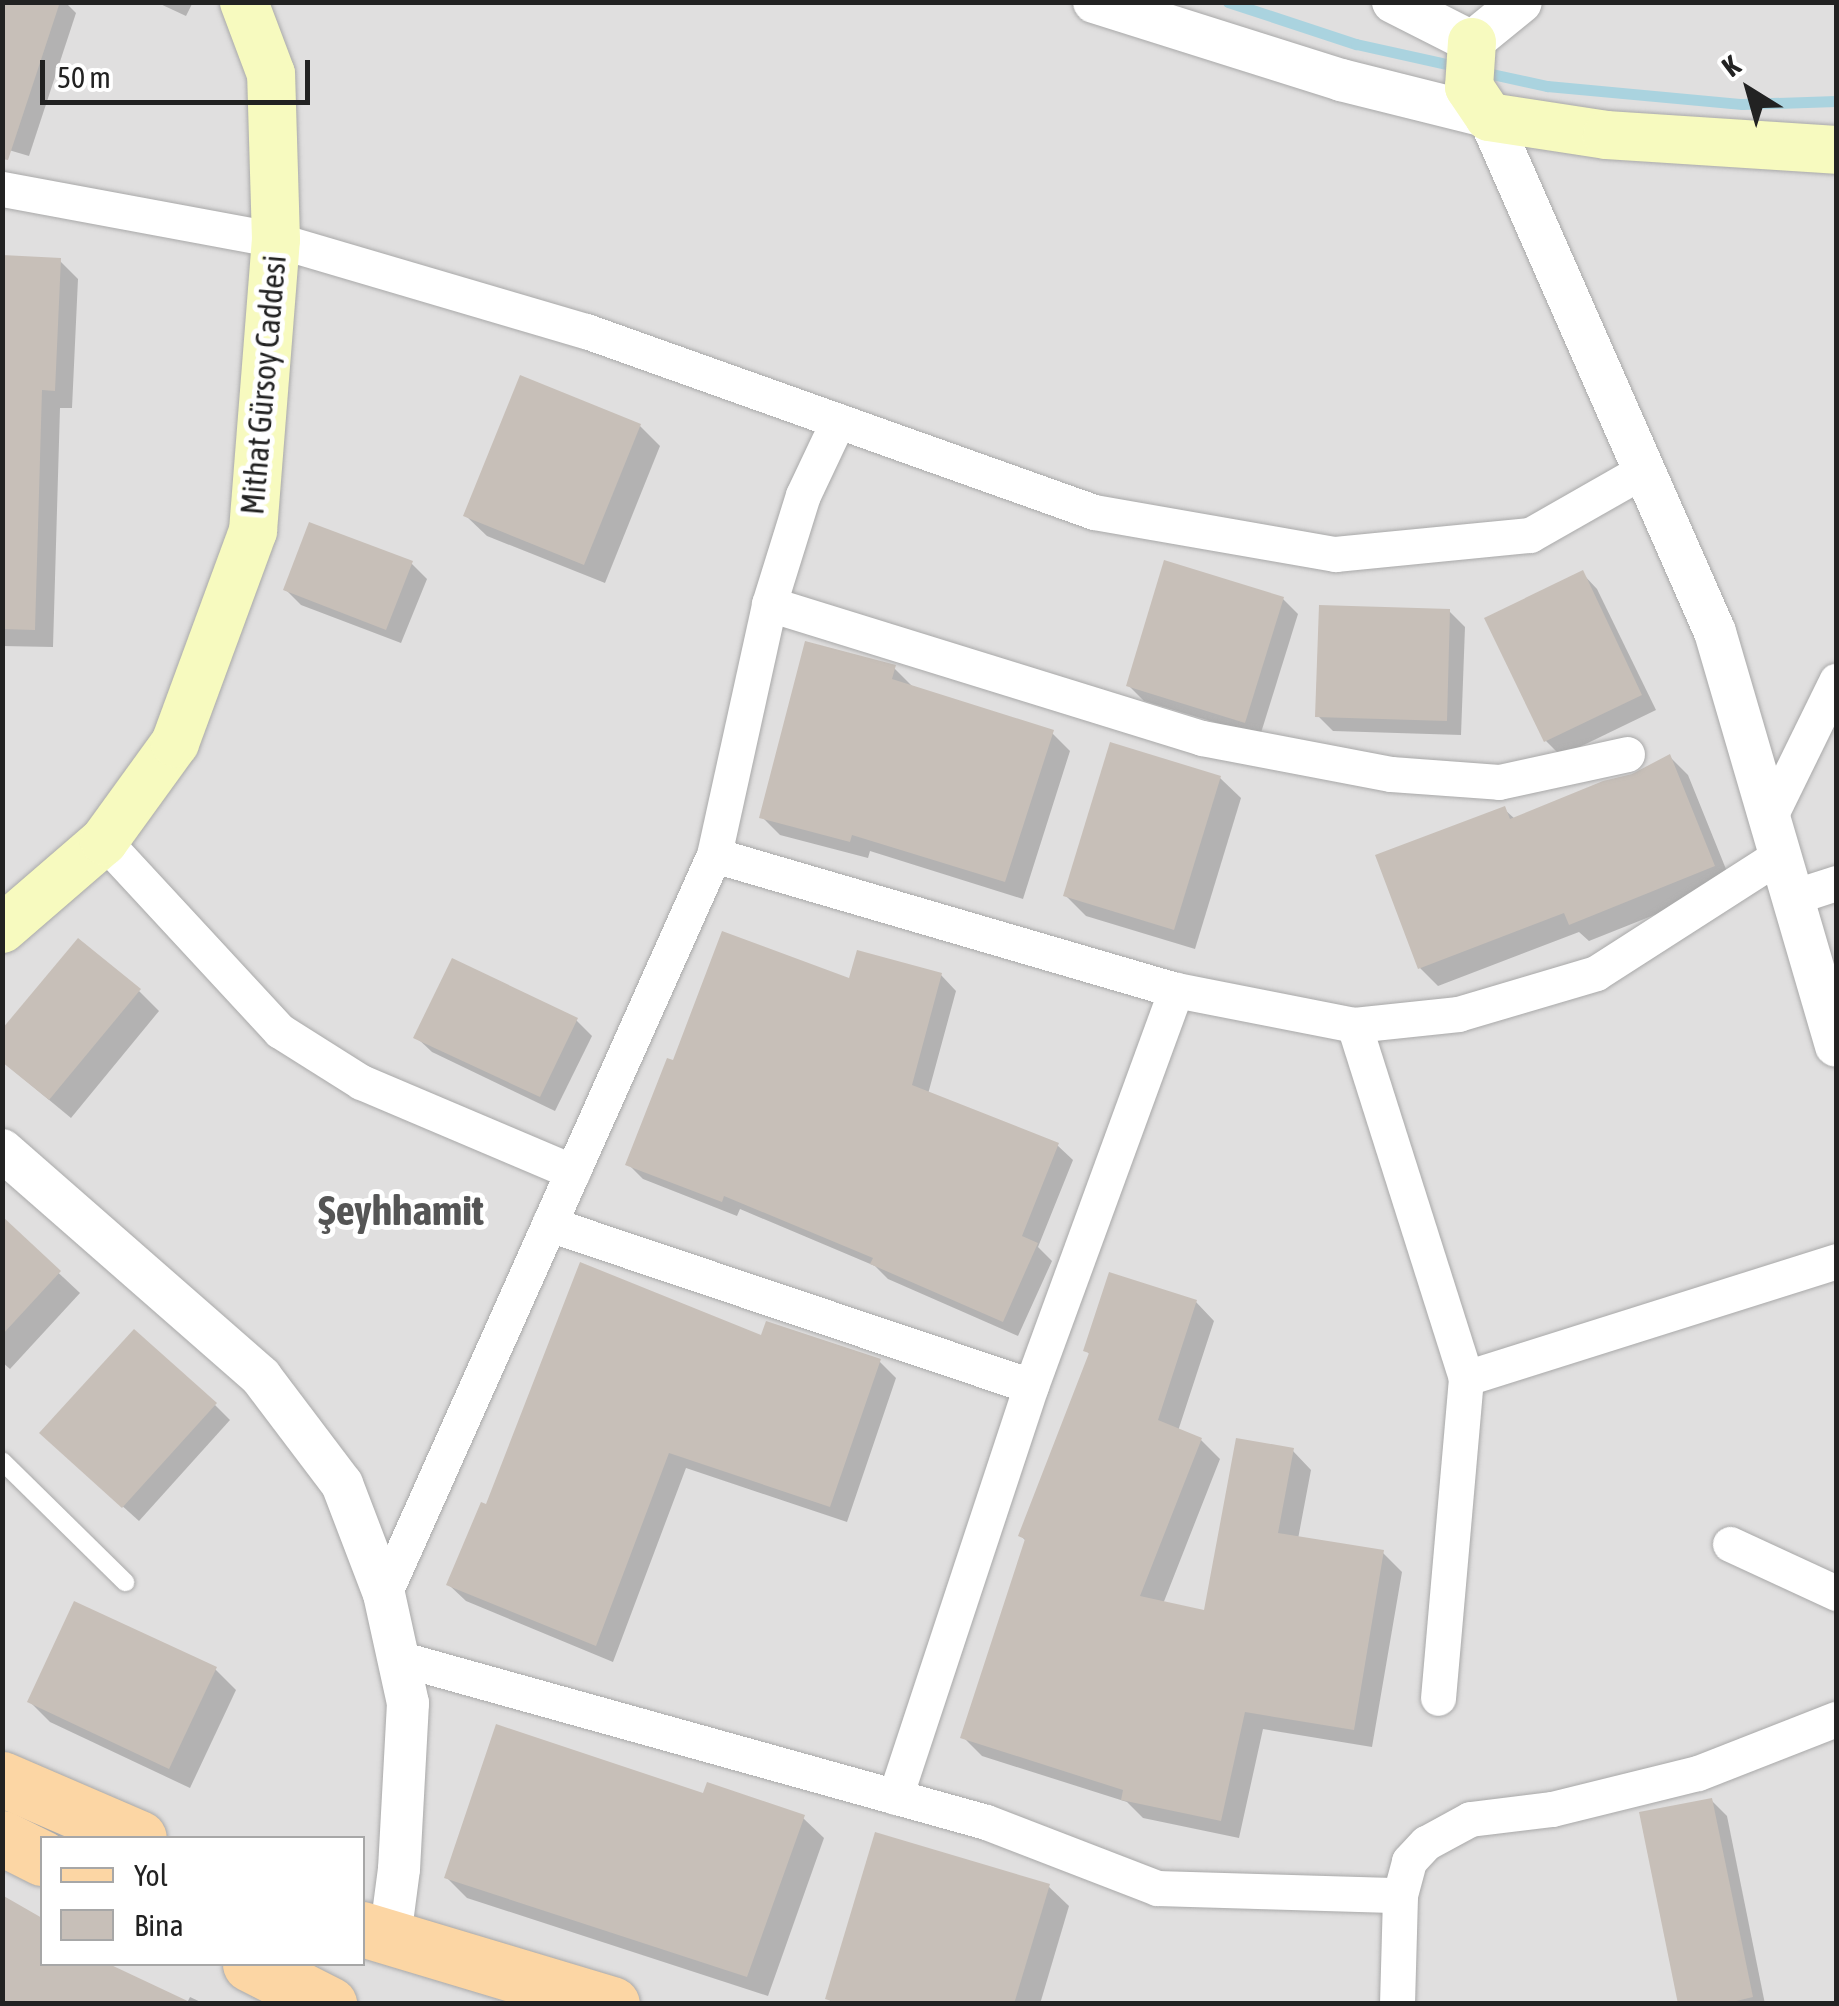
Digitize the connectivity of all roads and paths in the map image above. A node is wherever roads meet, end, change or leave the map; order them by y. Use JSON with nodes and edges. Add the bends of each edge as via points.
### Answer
{"nodes":[{"id":1,"x":244,"y":2,"type":"edge"},
{"id":2,"x":1094,"y":2,"type":"edge"},
{"id":3,"x":1393,"y":2,"type":"edge"},
{"id":4,"x":1521,"y":2,"type":"edge"},
{"id":5,"x":1477,"y":82,"type":"junction"},
{"id":6,"x":1836,"y":150,"type":"edge"},
{"id":7,"x":2,"y":189,"type":"edge"},
{"id":8,"x":276,"y":240,"type":"junction"},
{"id":9,"x":838,"y":421,"type":"junction"},
{"id":10,"x":1644,"y":470,"type":"junction"},
{"id":11,"x":768,"y":604,"type":"junction"},
{"id":12,"x":1836,"y":681,"type":"edge"},
{"id":13,"x":1626,"y":754,"type":"dead end"},
{"id":14,"x":1775,"y":837,"type":"junction"},
{"id":15,"x":104,"y":840,"type":"junction"},
{"id":16,"x":714,"y":854,"type":"junction"},
{"id":17,"x":1836,"y":883,"type":"edge"},
{"id":18,"x":1793,"y":897,"type":"junction"},
{"id":19,"x":2,"y":930,"type":"edge"},
{"id":20,"x":1176,"y":990,"type":"junction"},
{"id":21,"x":1354,"y":1025,"type":"junction"},
{"id":22,"x":1836,"y":1046,"type":"edge"},
{"id":23,"x":2,"y":1150,"type":"edge"},
{"id":24,"x":573,"y":1172,"type":"junction"},
{"id":25,"x":549,"y":1224,"type":"junction"},
{"id":26,"x":1836,"y":1261,"type":"edge"},
{"id":27,"x":1466,"y":1378,"type":"junction"},
{"id":28,"x":1031,"y":1386,"type":"junction"},
{"id":29,"x":2,"y":1461,"type":"edge"},
{"id":30,"x":1730,"y":1544,"type":"dead end"},
{"id":31,"x":125,"y":1582,"type":"dead end"},
{"id":32,"x":1836,"y":1593,"type":"edge"},
{"id":33,"x":384,"y":1594,"type":"junction"},
{"id":34,"x":398,"y":1658,"type":"junction"},
{"id":35,"x":1438,"y":1698,"type":"dead end"},
{"id":36,"x":1836,"y":1720,"type":"edge"},
{"id":37,"x":2,"y":1779,"type":"edge"},
{"id":38,"x":895,"y":1796,"type":"junction"},
{"id":39,"x":134,"y":1836,"type":"edge"},
{"id":40,"x":2,"y":1838,"type":"edge"},
{"id":41,"x":40,"y":1857,"type":"edge"},
{"id":42,"x":1400,"y":1894,"type":"junction"},
{"id":43,"x":376,"y":1933,"type":"edge"},
{"id":44,"x":254,"y":1966,"type":"edge"},
{"id":45,"x":576,"y":1999,"type":"edge"},
{"id":46,"x":330,"y":2004,"type":"edge"},
{"id":47,"x":1397,"y":2004,"type":"edge"}],
"edges":[{"from":1,"to":8,"type":"main road","name":"Mithat Gürsoy Caddesi","via":[[271,74]]},
{"from":2,"to":5,"type":"street","via":[[1341,80]]},
{"from":3,"to":5,"type":"street"},
{"from":4,"to":5,"type":"street"},
{"from":5,"to":6,"type":"main road","via":[[1607,135]]},
{"from":5,"to":10,"type":"street"},
{"from":7,"to":8,"type":"street"},
{"from":8,"to":9,"type":"street","via":[[586,331]]},
{"from":8,"to":15,"type":"main road","name":"Mithat Gürsoy Caddesi","via":[[253,531],[176,743]]},
{"from":9,"to":10,"type":"street","via":[[1094,512],[1335,554],[1530,535]]},
{"from":9,"to":11,"type":"street","via":[[803,495]]},
{"from":10,"to":14,"type":"street","via":[[1715,632]]},
{"from":11,"to":13,"type":"street","via":[[1202,738],[1390,774],[1498,782]]},
{"from":11,"to":16,"type":"street"},
{"from":12,"to":14,"type":"street"},
{"from":14,"to":18,"type":"street"},
{"from":14,"to":21,"type":"street","via":[[1596,973],[1458,1014]]},
{"from":15,"to":19,"type":"main road","name":"Mithat Gürsoy Caddesi"},
{"from":15,"to":24,"type":"street","via":[[280,1032],[361,1082]]},
{"from":16,"to":20,"type":"street"},
{"from":16,"to":24,"type":"street"},
{"from":17,"to":18,"type":"street"},
{"from":18,"to":22,"type":"street"},
{"from":20,"to":21,"type":"street"},
{"from":20,"to":28,"type":"street"},
{"from":21,"to":27,"type":"street"},
{"from":23,"to":33,"type":"street","via":[[261,1377],[342,1484]]},
{"from":24,"to":25,"type":"street"},
{"from":25,"to":28,"type":"street"},
{"from":25,"to":33,"type":"street"},
{"from":26,"to":27,"type":"street"},
{"from":27,"to":35,"type":"street"},
{"from":28,"to":38,"type":"street"},
{"from":29,"to":31,"type":"lane"},
{"from":30,"to":32,"type":"street"},
{"from":33,"to":34,"type":"street"},
{"from":34,"to":38,"type":"street"},
{"from":34,"to":43,"type":"street","via":[[408,1703],[399,1869]]},
{"from":36,"to":42,"type":"street","via":[[1698,1774],[1552,1809],[1470,1819],[1426,1843],[1408,1862]]},
{"from":37,"to":39,"type":"main road"},
{"from":38,"to":42,"type":"street","via":[[986,1822],[1157,1888]]},
{"from":40,"to":41,"type":"main road"},
{"from":42,"to":47,"type":"street"},
{"from":43,"to":45,"type":"main road"},
{"from":44,"to":46,"type":"main road"}]}
